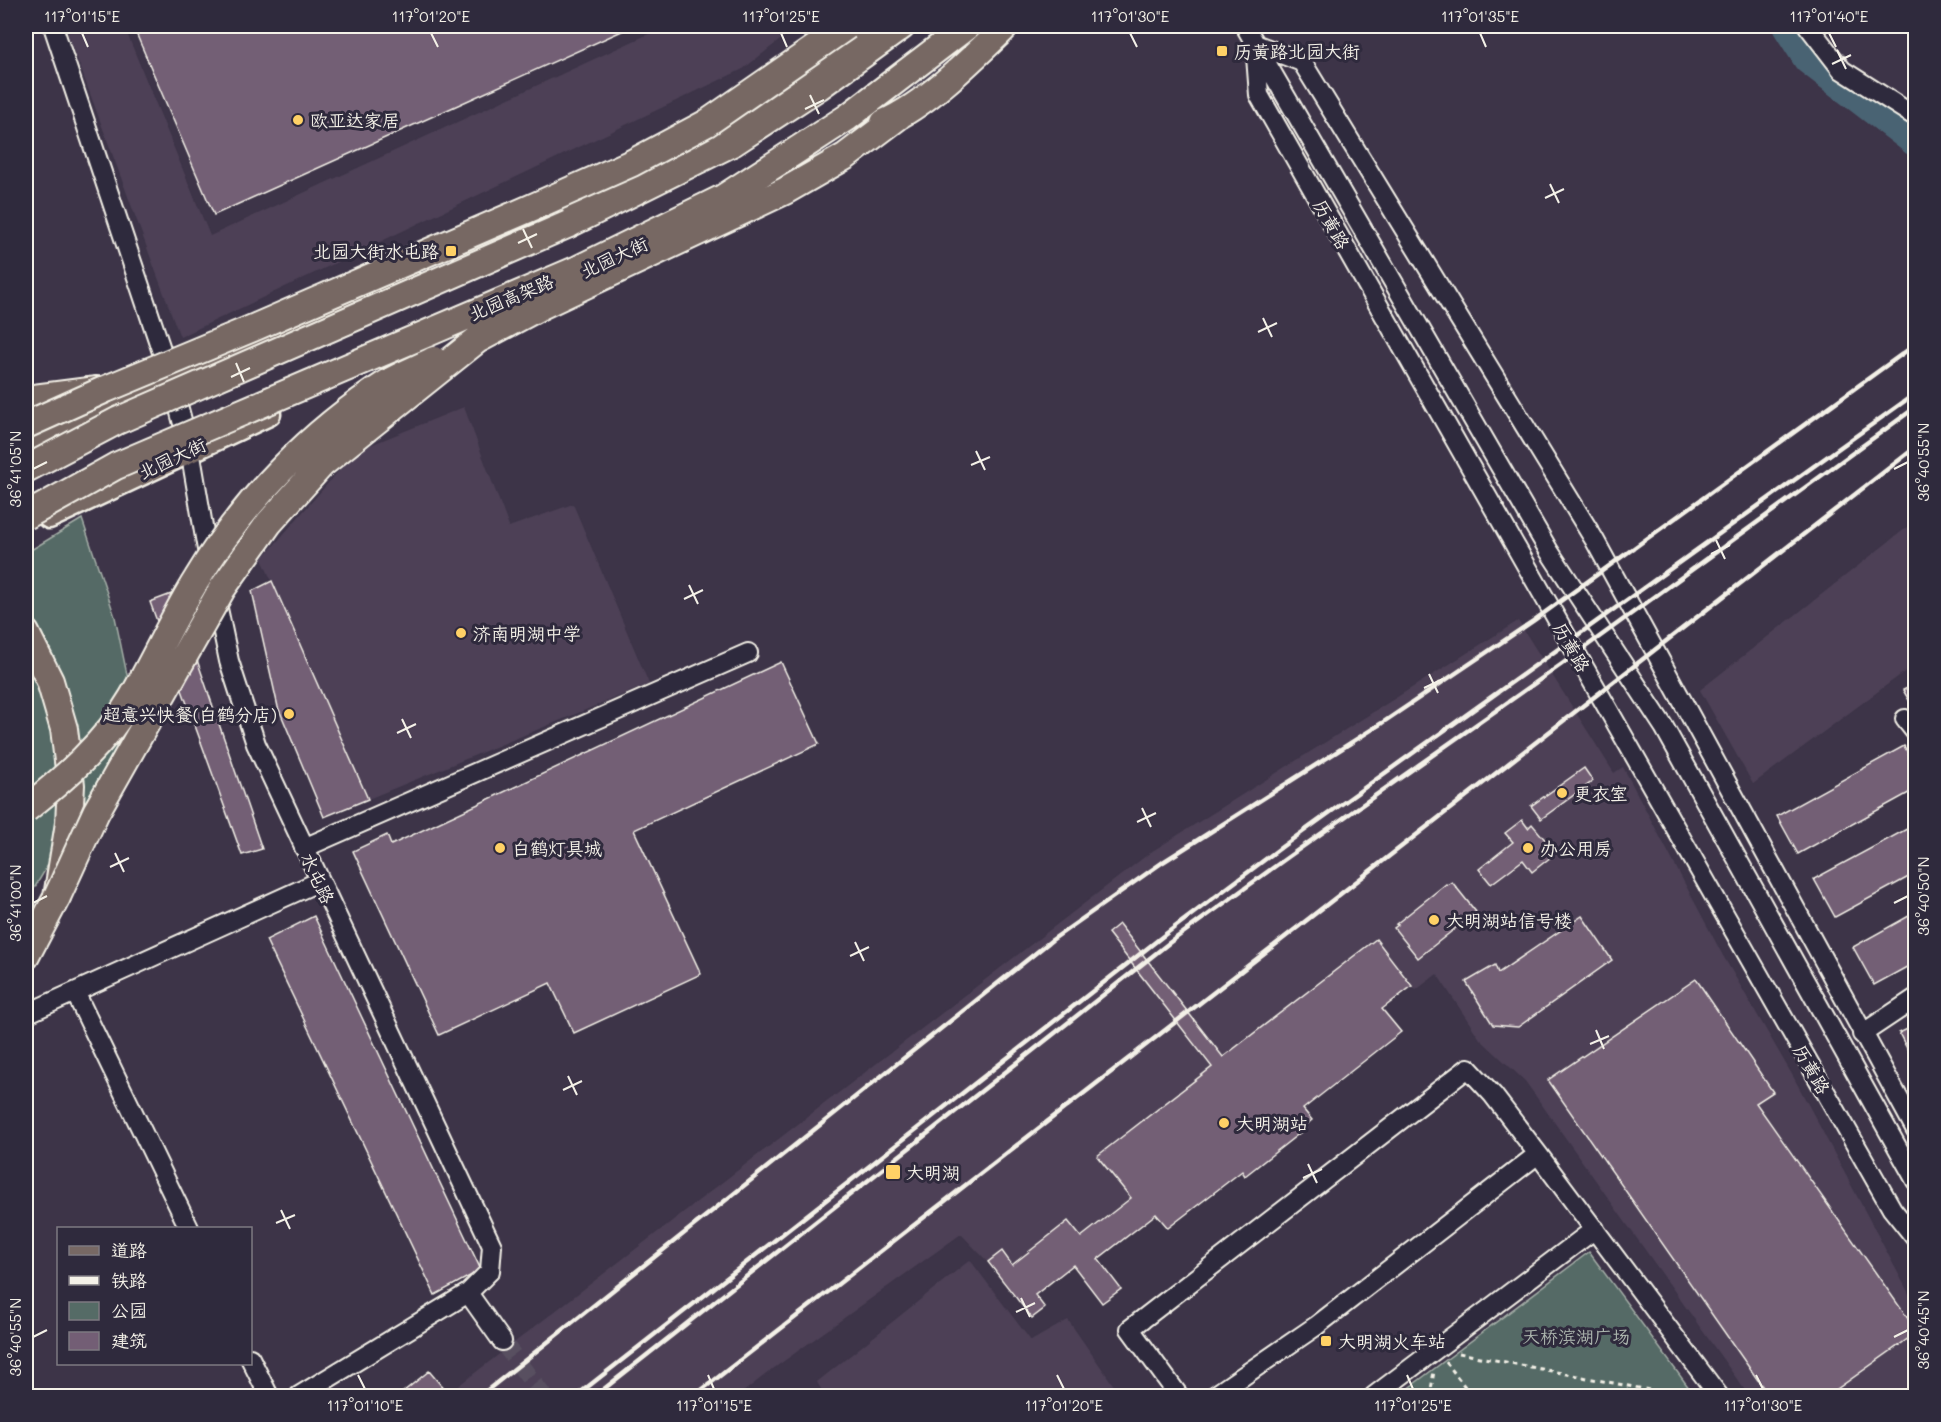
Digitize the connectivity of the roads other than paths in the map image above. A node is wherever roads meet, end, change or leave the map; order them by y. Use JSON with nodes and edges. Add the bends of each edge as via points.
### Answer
{"nodes":[{"id":1,"x":53,"y":26,"type":"edge"},
{"id":2,"x":848,"y":26,"type":"edge"},
{"id":3,"x":875,"y":26,"type":"edge"},
{"id":4,"x":902,"y":26,"type":"edge"},
{"id":5,"x":967,"y":26,"type":"edge"},
{"id":6,"x":976,"y":26,"type":"edge"},
{"id":7,"x":996,"y":26,"type":"edge"},
{"id":8,"x":1006,"y":26,"type":"edge"},
{"id":9,"x":1245,"y":26,"type":"edge"},
{"id":10,"x":1808,"y":26,"type":"edge"},
{"id":11,"x":1255,"y":44,"type":"junction"},
{"id":12,"x":965,"y":66,"type":"junction"},
{"id":13,"x":899,"y":116,"type":"junction"},
{"id":14,"x":1916,"y":117,"type":"edge"},
{"id":15,"x":723,"y":198,"type":"junction"},
{"id":16,"x":569,"y":224,"type":"junction"},
{"id":17,"x":384,"y":272,"type":"junction"},
{"id":18,"x":253,"y":328,"type":"junction"},
{"id":19,"x":477,"y":340,"type":"junction"},
{"id":20,"x":171,"y":379,"type":"junction"},
{"id":21,"x":106,"y":389,"type":"junction"},
{"id":22,"x":26,"y":399,"type":"edge"},
{"id":23,"x":117,"y":422,"type":"junction"},
{"id":24,"x":26,"y":425,"type":"edge"},
{"id":25,"x":26,"y":449,"type":"edge"},
{"id":26,"x":190,"y":450,"type":"junction"},
{"id":27,"x":26,"y":469,"type":"edge"},
{"id":28,"x":26,"y":516,"type":"edge"},
{"id":29,"x":26,"y":529,"type":"edge"},
{"id":30,"x":26,"y":633,"type":"edge"},
{"id":31,"x":748,"y":653,"type":"dead end"},
{"id":32,"x":26,"y":809,"type":"edge"},
{"id":33,"x":304,"y":848,"type":"junction"},
{"id":34,"x":320,"y":881,"type":"junction"},
{"id":35,"x":57,"y":897,"type":"junction"},
{"id":36,"x":26,"y":956,"type":"edge"},
{"id":37,"x":75,"y":992,"type":"junction"},
{"id":38,"x":1916,"y":998,"type":"edge"},
{"id":39,"x":26,"y":1014,"type":"edge"},
{"id":40,"x":1862,"y":1034,"type":"junction"},
{"id":41,"x":1916,"y":1130,"type":"edge"},
{"id":42,"x":1538,"y":1154,"type":"junction"},
{"id":43,"x":1916,"y":1181,"type":"edge"},
{"id":44,"x":189,"y":1227,"type":"edge"},
{"id":45,"x":1595,"y":1229,"type":"junction"},
{"id":46,"x":1916,"y":1239,"type":"edge"},
{"id":47,"x":468,"y":1293,"type":"junction"},
{"id":48,"x":502,"y":1341,"type":"tunnel mouth"},
{"id":49,"x":252,"y":1362,"type":"edge"},
{"id":50,"x":269,"y":1396,"type":"edge"},
{"id":51,"x":299,"y":1396,"type":"edge"},
{"id":52,"x":1179,"y":1396,"type":"edge"},
{"id":53,"x":1214,"y":1396,"type":"edge"},
{"id":54,"x":1374,"y":1396,"type":"edge"},
{"id":55,"x":1719,"y":1396,"type":"edge"}],
"edges":[{"from":1,"to":20,"type":"street","name":"水屯路"},
{"from":2,"to":17,"type":"highway","bridge":true,"via":[[706,123],[632,163]]},
{"from":3,"to":20,"type":"main road","via":[[720,132],[643,174],[452,262]]},
{"from":4,"to":16,"type":"highway","via":[[734,142]]},
{"from":5,"to":15,"type":"highway","name":"北园高架路","bridge":true,"via":[[848,117]]},
{"from":6,"to":26,"type":"main road","name":"北园大街","via":[[902,90],[743,196],[611,260]]},
{"from":7,"to":12,"type":"highway","bridge":true},
{"from":8,"to":12,"type":"highway","bridge":true},
{"from":9,"to":11,"type":"street","name":"历黄路"},
{"from":10,"to":14,"type":"street","via":[[1842,70]]},
{"from":11,"to":40,"type":"street","via":[[1302,62],[1315,82],[1594,538]]},
{"from":11,"to":43,"type":"street","name":"历黄路","via":[[1549,551],[1664,727]]},
{"from":11,"to":46,"type":"street","name":"历黄路","via":[[1259,95],[1892,1209]]},
{"from":12,"to":13,"type":"highway","bridge":true},
{"from":13,"to":15,"type":"highway","bridge":true},
{"from":13,"to":19,"type":"highway","bridge":true,"via":[[846,156],[785,191]]},
{"from":15,"to":28,"type":"highway","name":"北园高架路","bridge":true,"via":[[578,269],[117,466]]},
{"from":16,"to":17,"type":"highway","bridge":true},
{"from":16,"to":23,"type":"highway","bridge":true},
{"from":17,"to":18,"type":"highway","bridge":true},
{"from":18,"to":21,"type":"highway","bridge":true},
{"from":18,"to":23,"type":"highway","bridge":true},
{"from":19,"to":32,"type":"highway","bridge":true,"via":[[390,382],[334,422],[288,462],[239,518],[198,577],[116,720],[92,749]]},
{"from":19,"to":35,"type":"highway","bridge":true,"via":[[322,464],[269,523],[222,590],[122,765]]},
{"from":20,"to":25,"type":"main road"},
{"from":20,"to":26,"type":"street","name":"水屯路"},
{"from":21,"to":22,"type":"highway","bridge":true},
{"from":21,"to":24,"type":"highway","bridge":true},
{"from":23,"to":27,"type":"highway","bridge":true},
{"from":26,"to":29,"type":"main road","name":"北园大街"},
{"from":26,"to":33,"type":"street","name":"水屯路","via":[[228,661],[256,744]]},
{"from":30,"to":35,"type":"highway","bridge":true,"via":[[50,681],[64,729],[69,822]]},
{"from":31,"to":33,"type":"street"},
{"from":33,"to":34,"type":"street","name":"水屯路"},
{"from":34,"to":37,"type":"street"},
{"from":34,"to":47,"type":"street","name":"水屯路","via":[[492,1246],[490,1271]]},
{"from":35,"to":36,"type":"highway"},
{"from":37,"to":39,"type":"street"},
{"from":37,"to":44,"type":"street"},
{"from":38,"to":40,"type":"street"},
{"from":40,"to":41,"type":"street"},
{"from":42,"to":45,"type":"street"},
{"from":42,"to":52,"type":"street","via":[[1494,1095],[1468,1068],[1130,1329]]},
{"from":42,"to":53,"type":"street","via":[[1316,1326]]},
{"from":45,"to":54,"type":"street"},
{"from":45,"to":55,"type":"street"},
{"from":47,"to":48,"type":"street"},
{"from":47,"to":51,"type":"street","name":"水屯路"},
{"from":49,"to":50,"type":"street"}]}
